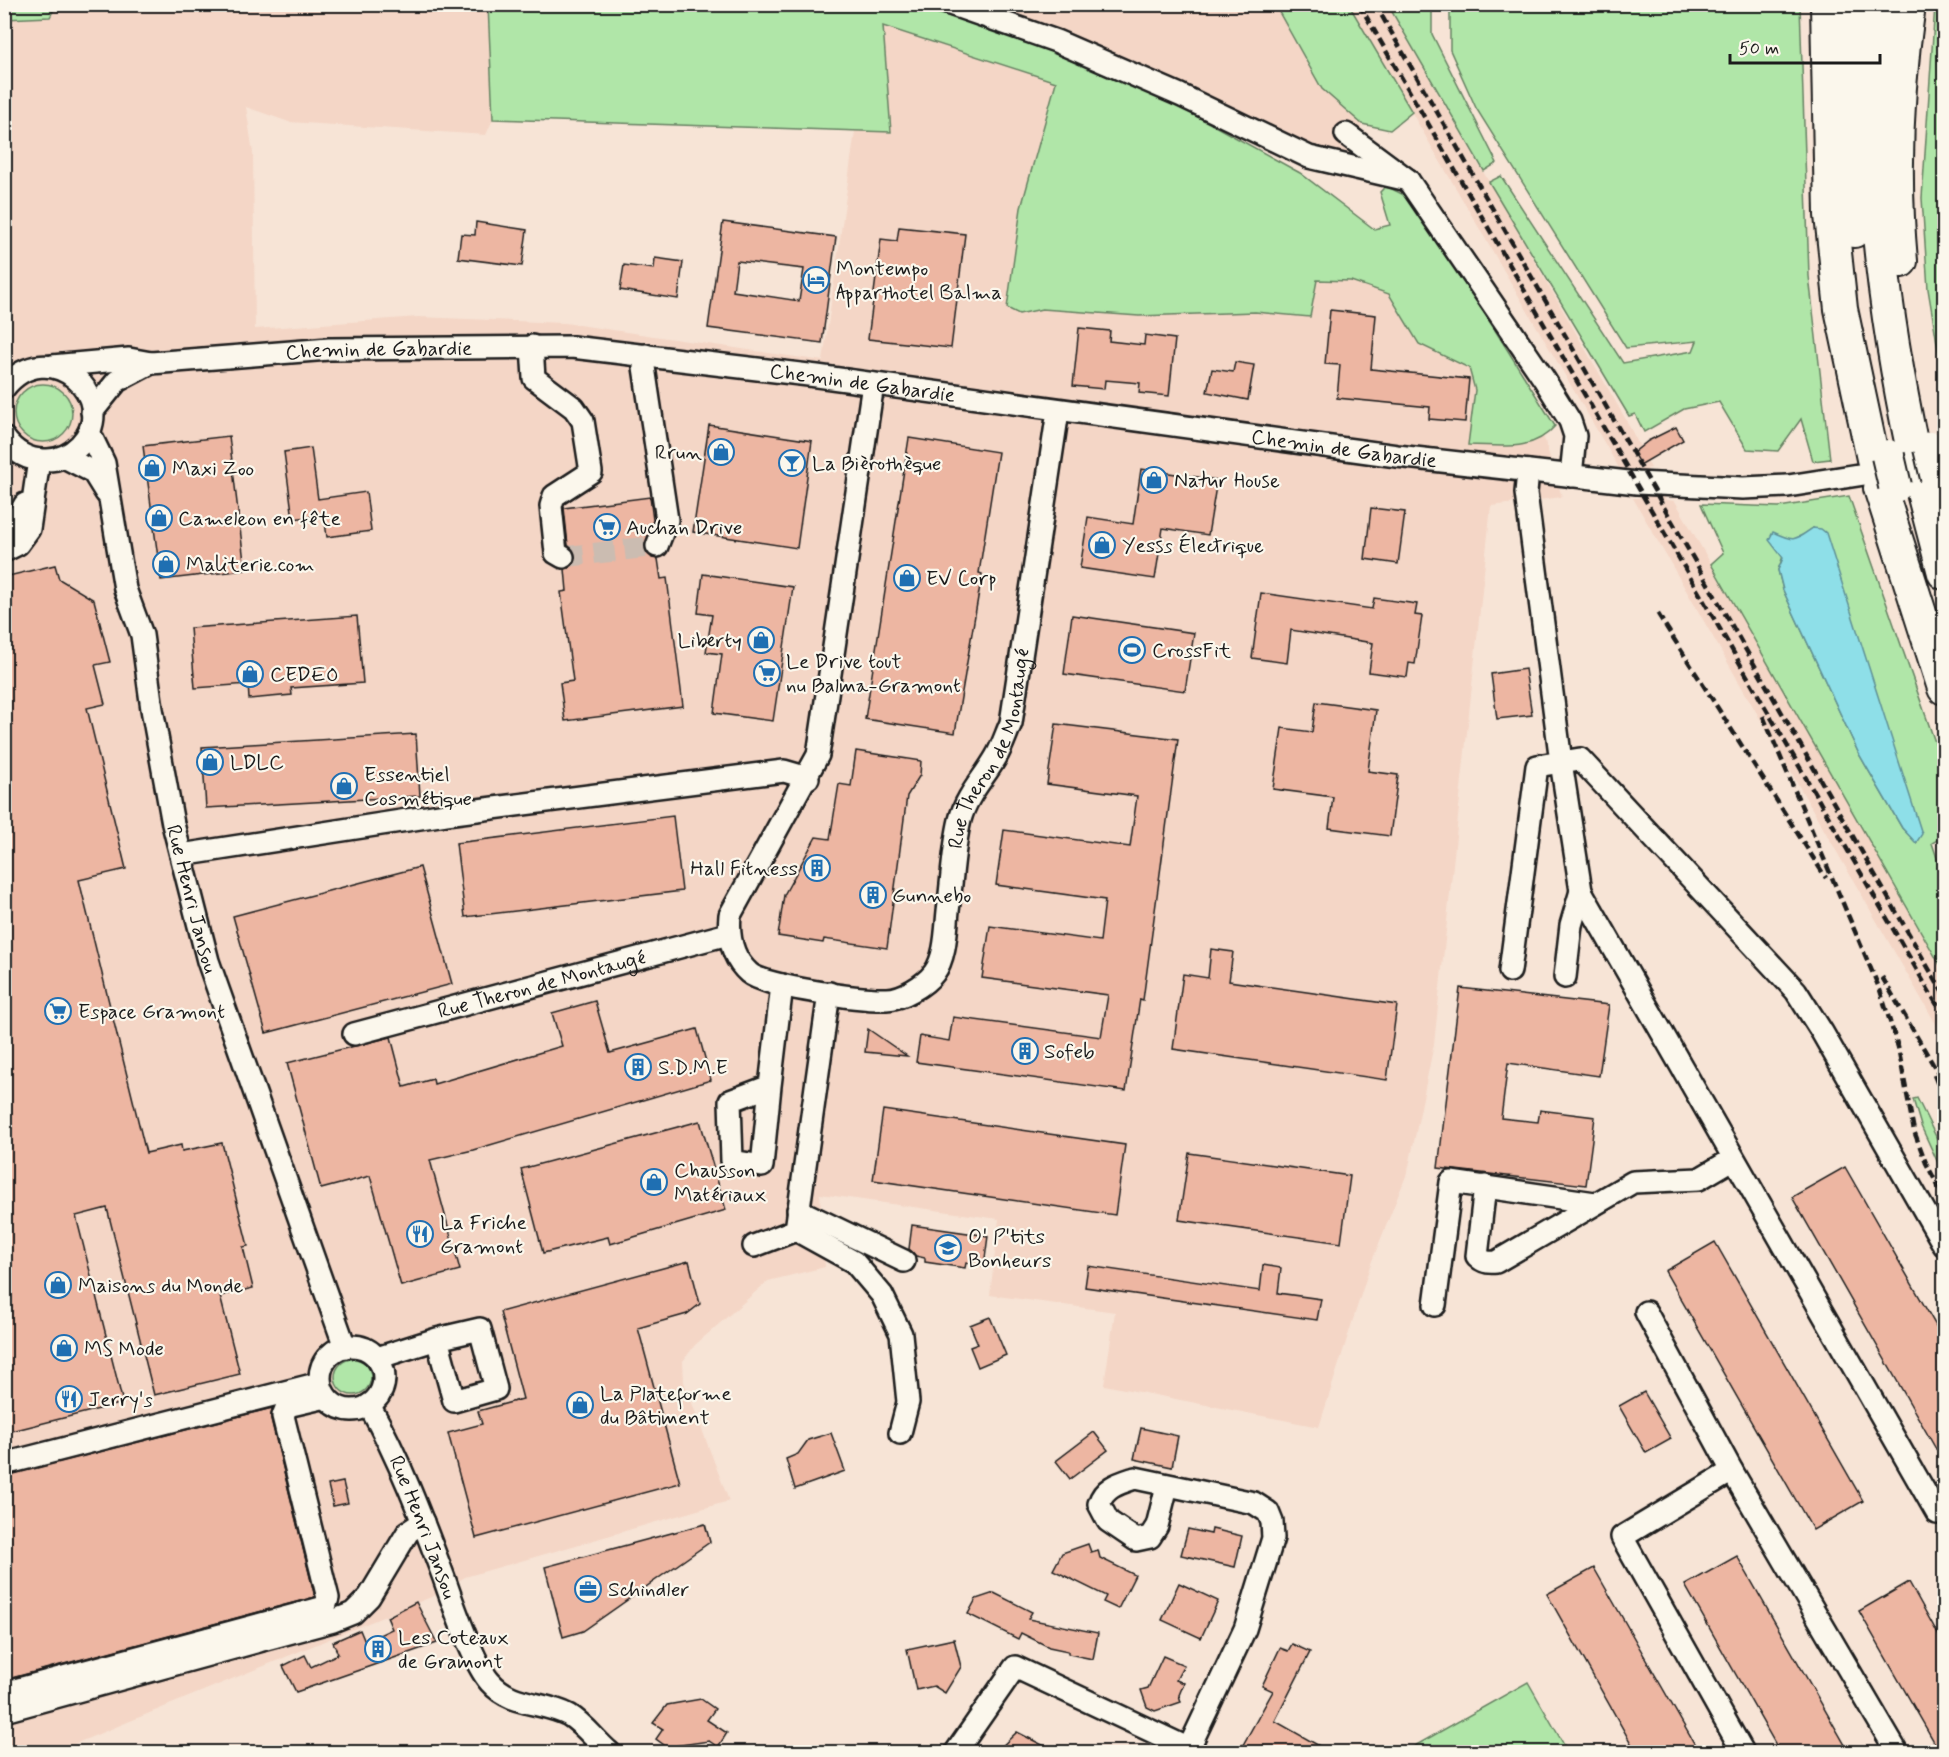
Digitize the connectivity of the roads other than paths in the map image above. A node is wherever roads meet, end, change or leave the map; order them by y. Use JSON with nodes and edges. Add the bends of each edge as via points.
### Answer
{"nodes":[{"id":1,"x":950,"y":4,"type":"edge"},
{"id":2,"x":1827,"y":4,"type":"edge"},
{"id":3,"x":1858,"y":4,"type":"edge"},
{"id":4,"x":1881,"y":4,"type":"edge"},
{"id":5,"x":1909,"y":4,"type":"edge"},
{"id":6,"x":1346,"y":134,"type":"dead end"},
{"id":7,"x":1408,"y":180,"type":"junction"},
{"id":8,"x":532,"y":346,"type":"junction"},
{"id":9,"x":646,"y":355,"type":"junction"},
{"id":10,"x":152,"y":363,"type":"junction"},
{"id":11,"x":52,"y":366,"type":"junction"},
{"id":12,"x":7,"y":381,"type":"edge"},
{"id":13,"x":873,"y":384,"type":"junction"},
{"id":14,"x":1058,"y":411,"type":"junction"},
{"id":15,"x":90,"y":422,"type":"junction"},
{"id":16,"x":6,"y":445,"type":"edge"},
{"id":17,"x":64,"y":457,"type":"junction"},
{"id":18,"x":39,"y":460,"type":"junction"},
{"id":19,"x":1528,"y":471,"type":"junction"},
{"id":20,"x":1912,"y":472,"type":"edge"},
{"id":21,"x":1572,"y":476,"type":"junction"},
{"id":22,"x":34,"y":486,"type":"junction"},
{"id":23,"x":113,"y":507,"type":"junction"},
{"id":24,"x":4,"y":531,"type":"edge"},
{"id":25,"x":657,"y":546,"type":"dead end"},
{"id":26,"x":4,"y":551,"type":"edge"},
{"id":27,"x":563,"y":557,"type":"dead end"},
{"id":28,"x":1944,"y":573,"type":"edge"},
{"id":29,"x":1944,"y":646,"type":"edge"},
{"id":30,"x":1944,"y":688,"type":"edge"},
{"id":31,"x":1561,"y":762,"type":"junction"},
{"id":32,"x":808,"y":778,"type":"junction"},
{"id":33,"x":181,"y":855,"type":"junction"},
{"id":34,"x":1581,"y":891,"type":"junction"},
{"id":35,"x":728,"y":934,"type":"junction"},
{"id":36,"x":1510,"y":971,"type":"dead end"},
{"id":37,"x":1565,"y":977,"type":"dead end"},
{"id":38,"x":782,"y":986,"type":"junction"},
{"id":39,"x":829,"y":993,"type":"junction"},
{"id":40,"x":354,"y":1034,"type":"dead end"},
{"id":41,"x":770,"y":1086,"type":"dead end"},
{"id":42,"x":1733,"y":1159,"type":"junction"},
{"id":43,"x":1485,"y":1186,"type":"junction"},
{"id":44,"x":1595,"y":1203,"type":"junction"},
{"id":45,"x":797,"y":1220,"type":"junction"},
{"id":46,"x":1944,"y":1245,"type":"edge"},
{"id":47,"x":754,"y":1246,"type":"dead end"},
{"id":48,"x":904,"y":1261,"type":"dead end"},
{"id":49,"x":1435,"y":1305,"type":"dead end"},
{"id":50,"x":1646,"y":1312,"type":"dead end"},
{"id":51,"x":437,"y":1339,"type":"dead end"},
{"id":52,"x":345,"y":1347,"type":"junction"},
{"id":53,"x":377,"y":1358,"type":"junction"},
{"id":54,"x":323,"y":1390,"type":"junction"},
{"id":55,"x":369,"y":1405,"type":"junction"},
{"id":56,"x":900,"y":1433,"type":"dead end"},
{"id":57,"x":4,"y":1464,"type":"edge"},
{"id":58,"x":1732,"y":1471,"type":"junction"},
{"id":59,"x":1167,"y":1486,"type":"dead end"},
{"id":60,"x":1942,"y":1516,"type":"edge"},
{"id":61,"x":423,"y":1521,"type":"junction"},
{"id":62,"x":4,"y":1694,"type":"edge"},
{"id":63,"x":4,"y":1711,"type":"edge"},
{"id":64,"x":1191,"y":1751,"type":"edge"},
{"id":65,"x":609,"y":1752,"type":"edge"},
{"id":66,"x":956,"y":1752,"type":"edge"},
{"id":67,"x":1743,"y":1752,"type":"edge"},
{"id":68,"x":1897,"y":1752,"type":"edge"}],
"edges":[{"from":1,"to":7,"type":"street","via":[[1066,46],[1309,157]]},
{"from":2,"to":20,"type":"highway","via":[[1832,226],[1843,319]]},
{"from":3,"to":20,"type":"highway","via":[[1852,86],[1854,262],[1870,374]]},
{"from":4,"to":20,"type":"highway","via":[[1876,48],[1875,204],[1881,277]]},
{"from":5,"to":20,"type":"highway","via":[[1897,143]]},
{"from":6,"to":7,"type":"street"},
{"from":7,"to":21,"type":"street","via":[[1570,421],[1575,436]]},
{"from":8,"to":9,"type":"street","name":"Chemin de Gabardie"},
{"from":8,"to":10,"type":"street","name":"Chemin de Gabardie","via":[[329,349]]},
{"from":8,"to":27,"type":"street","via":[[534,378],[574,408],[583,421],[591,472],[554,495],[551,506],[556,553]]},
{"from":9,"to":13,"type":"street","name":"Chemin de Gabardie"},
{"from":9,"to":25,"type":"street","via":[[644,367],[667,520]]},
{"from":10,"to":11,"type":"street","name":"Chemin de Gabardie","via":[[129,359]]},
{"from":10,"to":15,"type":"street","name":"Chemin de Gabardie","via":[[117,381]]},
{"from":11,"to":12,"type":"street","name":"Chemin de Gabardie","via":[[30,368]]},
{"from":11,"to":15,"type":"street","name":"Rue Henri Jansou","via":[[64,370],[84,387]]},
{"from":13,"to":14,"type":"street","name":"Chemin de Gabardie"},
{"from":13,"to":32,"type":"street","via":[[824,728]]},
{"from":14,"to":19,"type":"street","name":"Chemin de Gabardie"},
{"from":14,"to":39,"type":"street","name":"Rue Theron de Montaugé","via":[[1011,723],[960,820],[943,951],[934,973],[900,996],[888,999]]},
{"from":15,"to":17,"type":"street","name":"Chemin de Gabardie","via":[[75,450]]},
{"from":15,"to":23,"type":"street","name":"Rue Henri Jansou"},
{"from":16,"to":18,"type":"street"},
{"from":17,"to":18,"type":"street"},
{"from":17,"to":23,"type":"street","name":"Rue Henri Jansou","via":[[93,472]]},
{"from":18,"to":22,"type":"street"},
{"from":19,"to":21,"type":"street","name":"Chemin de Gabardie"},
{"from":19,"to":31,"type":"street","via":[[1526,492]]},
{"from":20,"to":21,"type":"street","name":"Chemin de Gabardie","via":[[1764,488]]},
{"from":20,"to":28,"type":"highway"},
{"from":20,"to":29,"type":"highway"},
{"from":20,"to":30,"type":"highway"},
{"from":22,"to":24,"type":"street","via":[[12,528]]},
{"from":22,"to":26,"type":"street","via":[[28,529],[18,544]]},
{"from":23,"to":33,"type":"street","name":"Rue Henri Jansou","via":[[124,589],[142,635],[152,709]]},
{"from":31,"to":34,"type":"street"},
{"from":31,"to":36,"type":"street","via":[[1537,766]]},
{"from":31,"to":46,"type":"street","via":[[1580,759],[1796,992]]},
{"from":32,"to":33,"type":"street","via":[[784,771],[446,814]]},
{"from":32,"to":35,"type":"street","via":[[730,915]]},
{"from":33,"to":52,"type":"street","name":"Rue Henri Jansou","via":[[217,991]]},
{"from":34,"to":37,"type":"street","via":[[1570,925]]},
{"from":34,"to":42,"type":"street"},
{"from":35,"to":38,"type":"street","name":"Rue Theron de Montaugé","via":[[737,959],[750,974]]},
{"from":35,"to":40,"type":"street","name":"Rue Theron de Montaugé"},
{"from":38,"to":39,"type":"street","name":"Rue Theron de Montaugé"},
{"from":38,"to":41,"type":"street"},
{"from":39,"to":45,"type":"street"},
{"from":42,"to":44,"type":"street","via":[[1699,1179],[1633,1182]]},
{"from":42,"to":60,"type":"street"},
{"from":43,"to":44,"type":"street"},
{"from":43,"to":44,"type":"street","via":[[1477,1256],[1490,1263]]},
{"from":43,"to":49,"type":"street","via":[[1451,1182]]},
{"from":45,"to":47,"type":"street"},
{"from":45,"to":48,"type":"street"},
{"from":45,"to":56,"type":"street","via":[[854,1262],[882,1296],[901,1334],[908,1402]]},
{"from":50,"to":58,"type":"street"},
{"from":51,"to":53,"type":"street"},
{"from":52,"to":53,"type":"street","via":[[363,1348]]},
{"from":52,"to":54,"type":"street","via":[[336,1350],[323,1364]]},
{"from":53,"to":55,"type":"street","via":[[384,1378],[377,1398]]},
{"from":54,"to":55,"type":"street","via":[[341,1409],[351,1411]]},
{"from":54,"to":57,"type":"street"},
{"from":54,"to":62,"type":"street","via":[[287,1406],[283,1416],[328,1598],[325,1606]]},
{"from":55,"to":61,"type":"street","name":"Rue Henri Jansou"},
{"from":58,"to":67,"type":"street","via":[[1622,1537]]},
{"from":58,"to":68,"type":"street"},
{"from":59,"to":64,"type":"street","via":[[1254,1503],[1268,1512],[1272,1522],[1273,1538],[1245,1629]]},
{"from":61,"to":63,"type":"street","via":[[408,1532],[369,1597],[353,1613],[333,1622]]},
{"from":61,"to":65,"type":"street","name":"Rue Henri Jansou","via":[[460,1621],[488,1681],[518,1702],[570,1716]]},
{"from":64,"to":66,"type":"street","via":[[1015,1667]]}]}
